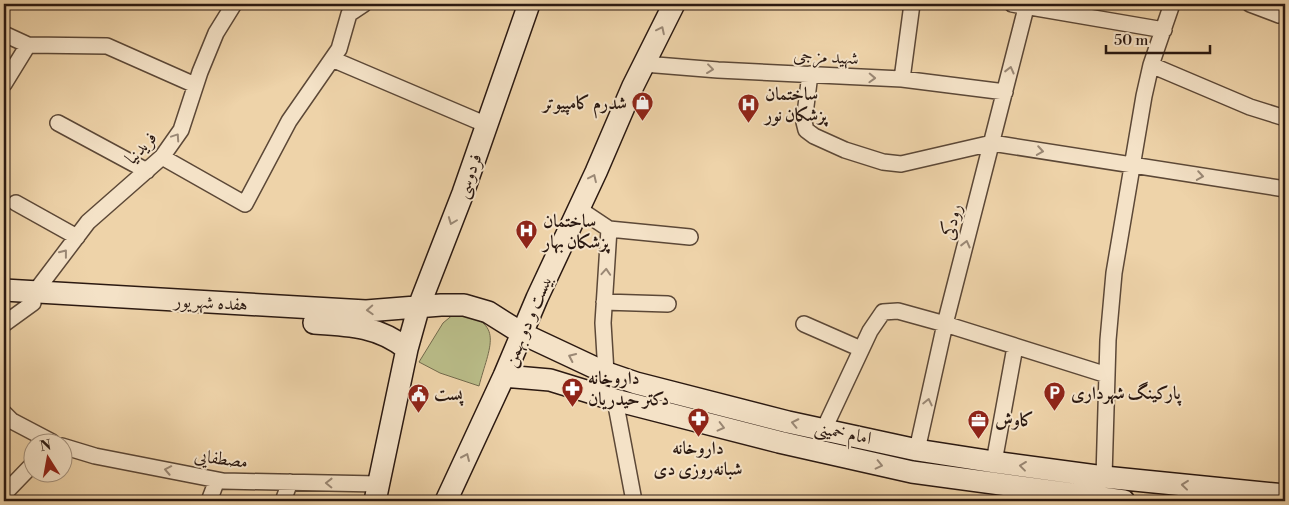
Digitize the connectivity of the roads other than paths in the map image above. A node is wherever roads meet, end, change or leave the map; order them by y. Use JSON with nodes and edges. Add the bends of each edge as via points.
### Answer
{"nodes":[{"id":1,"x":234,"y":4,"type":"edge"},
{"id":2,"x":364,"y":4,"type":"edge"},
{"id":3,"x":529,"y":4,"type":"edge"},
{"id":4,"x":674,"y":4,"type":"edge"},
{"id":5,"x":912,"y":4,"type":"edge"},
{"id":6,"x":1172,"y":4,"type":"edge"},
{"id":7,"x":1250,"y":4,"type":"edge"},
{"id":8,"x":1022,"y":5,"type":"edge"},
{"id":9,"x":348,"y":9,"type":"edge"},
{"id":10,"x":1279,"y":15,"type":"dead end"},
{"id":11,"x":1164,"y":30,"type":"junction"},
{"id":12,"x":4,"y":34,"type":"edge"},
{"id":13,"x":28,"y":45,"type":"junction"},
{"id":14,"x":332,"y":59,"type":"junction"},
{"id":15,"x":644,"y":64,"type":"junction"},
{"id":16,"x":1151,"y":64,"type":"junction"},
{"id":17,"x":810,"y":74,"type":"junction"},
{"id":18,"x":902,"y":79,"type":"junction"},
{"id":19,"x":4,"y":84,"type":"edge"},
{"id":20,"x":195,"y":85,"type":"junction"},
{"id":21,"x":1005,"y":92,"type":"junction"},
{"id":22,"x":1285,"y":118,"type":"edge"},
{"id":23,"x":58,"y":123,"type":"dead end"},
{"id":24,"x":487,"y":125,"type":"junction"},
{"id":25,"x":992,"y":143,"type":"junction"},
{"id":26,"x":162,"y":157,"type":"junction"},
{"id":27,"x":1130,"y":165,"type":"junction"},
{"id":28,"x":148,"y":171,"type":"junction"},
{"id":29,"x":1285,"y":189,"type":"edge"},
{"id":30,"x":16,"y":203,"type":"dead end"},
{"id":31,"x":579,"y":209,"type":"junction"},
{"id":32,"x":609,"y":230,"type":"junction"},
{"id":33,"x":77,"y":237,"type":"junction"},
{"id":34,"x":690,"y":237,"type":"dead end"},
{"id":35,"x":4,"y":290,"type":"edge"},
{"id":36,"x":34,"y":298,"type":"junction"},
{"id":37,"x":4,"y":302,"type":"edge"},
{"id":38,"x":604,"y":302,"type":"junction"},
{"id":39,"x":668,"y":304,"type":"dead end"},
{"id":40,"x":419,"y":306,"type":"junction"},
{"id":41,"x":4,"y":324,"type":"edge"},
{"id":42,"x":804,"y":324,"type":"dead end"},
{"id":43,"x":945,"y":324,"type":"junction"},
{"id":44,"x":523,"y":334,"type":"junction"},
{"id":45,"x":1015,"y":348,"type":"junction"},
{"id":46,"x":407,"y":349,"type":"junction"},
{"id":47,"x":861,"y":349,"type":"junction"},
{"id":48,"x":606,"y":373,"type":"junction"},
{"id":49,"x":1107,"y":375,"type":"junction"},
{"id":50,"x":504,"y":376,"type":"junction"},
{"id":51,"x":615,"y":400,"type":"junction"},
{"id":52,"x":4,"y":413,"type":"edge"},
{"id":53,"x":824,"y":429,"type":"junction"},
{"id":54,"x":32,"y":432,"type":"edge"},
{"id":55,"x":72,"y":449,"type":"edge"},
{"id":56,"x":917,"y":450,"type":"junction"},
{"id":57,"x":994,"y":462,"type":"junction"},
{"id":58,"x":22,"y":475,"type":"edge"},
{"id":59,"x":1104,"y":477,"type":"junction"},
{"id":60,"x":217,"y":480,"type":"junction"},
{"id":61,"x":290,"y":482,"type":"junction"},
{"id":62,"x":377,"y":492,"type":"edge"},
{"id":63,"x":4,"y":494,"type":"edge"},
{"id":64,"x":1285,"y":495,"type":"edge"},
{"id":65,"x":209,"y":501,"type":"edge"},
{"id":66,"x":282,"y":501,"type":"edge"},
{"id":67,"x":446,"y":501,"type":"edge"},
{"id":68,"x":634,"y":501,"type":"edge"},
{"id":69,"x":1124,"y":501,"type":"edge"}],
"edges":[{"from":1,"to":20,"type":"street","name":"فریدنیا","via":[[216,33]]},
{"from":2,"to":9,"type":"street"},
{"from":3,"to":24,"type":"main road","name":"فردوسی"},
{"from":15,"to":4,"type":"main road","name":"بیست و دو بهمن","one_way":true},
{"from":5,"to":18,"type":"street"},
{"from":6,"to":11,"type":"street"},
{"from":7,"to":10,"type":"street"},
{"from":8,"to":11,"type":"street"},
{"from":21,"to":8,"type":"street","name":"رودکی","one_way":true},
{"from":9,"to":14,"type":"street","via":[[339,50]]},
{"from":11,"to":16,"type":"street"},
{"from":12,"to":13,"type":"street"},
{"from":13,"to":19,"type":"street"},
{"from":13,"to":20,"type":"street","via":[[107,46]]},
{"from":14,"to":24,"type":"street"},
{"from":14,"to":26,"type":"street","via":[[290,121],[245,204]]},
{"from":15,"to":17,"type":"street","name":"شهید مزجی","one_way":true},
{"from":31,"to":15,"type":"main road","name":"بیست و دو بهمن","one_way":true},
{"from":16,"to":22,"type":"street","via":[[1250,107]]},
{"from":16,"to":27,"type":"street"},
{"from":17,"to":18,"type":"street","name":"شهید مزجی","one_way":true},
{"from":17,"to":25,"type":"street","via":[[804,122],[806,130],[845,150],[901,164]]},
{"from":18,"to":21,"type":"street","name":"شهید مزجی"},
{"from":26,"to":20,"type":"street","name":"فریدنیا","one_way":true,"via":[[180,130]]},
{"from":21,"to":25,"type":"street","name":"رودکی"},
{"from":23,"to":28,"type":"street"},
{"from":24,"to":40,"type":"main road","name":"فردوسی","one_way":true},
{"from":25,"to":27,"type":"street","one_way":true},
{"from":43,"to":25,"type":"street","name":"رودکی","one_way":true},
{"from":26,"to":28,"type":"street","name":"فریدنیا"},
{"from":27,"to":29,"type":"street","one_way":true},
{"from":27,"to":49,"type":"street","via":[[1114,273]]},
{"from":28,"to":33,"type":"street","name":"فریدنیا","via":[[88,222]]},
{"from":30,"to":33,"type":"street"},
{"from":31,"to":32,"type":"street"},
{"from":31,"to":44,"type":"main road","name":"بیست و دو بهمن"},
{"from":32,"to":34,"type":"street"},
{"from":38,"to":32,"type":"street","one_way":true},
{"from":36,"to":33,"type":"street","name":"فریدنیا","one_way":true},
{"from":35,"to":36,"type":"main road","name":"هفده شهریور"},
{"from":36,"to":37,"type":"main road","name":"هفده شهریور"},
{"from":40,"to":36,"type":"main road","name":"هفده شهریور","one_way":true,"via":[[366,311]]},
{"from":36,"to":41,"type":"street","name":"فریدنیا"},
{"from":36,"to":46,"type":"main road","name":"هفده شهریور","via":[[360,326],[385,333]]},
{"from":38,"to":39,"type":"street"},
{"from":38,"to":48,"type":"street"},
{"from":40,"to":44,"type":"main road","name":"امام خمینی","via":[[464,306],[488,312]]},
{"from":40,"to":46,"type":"main road","name":"فردوسی"},
{"from":42,"to":47,"type":"street"},
{"from":43,"to":45,"type":"street"},
{"from":43,"to":47,"type":"street","via":[[898,311],[883,312]]},
{"from":56,"to":43,"type":"street","name":"رودکی","one_way":true},
{"from":48,"to":44,"type":"main road","name":"امام خمینی","one_way":true},
{"from":44,"to":50,"type":"main road","name":"بیست و دو بهمن"},
{"from":45,"to":49,"type":"street"},
{"from":45,"to":57,"type":"street"},
{"from":46,"to":62,"type":"main road"},
{"from":47,"to":53,"type":"street"},
{"from":53,"to":48,"type":"main road","name":"امام خمینی","one_way":true,"via":[[715,404]]},
{"from":49,"to":59,"type":"street"},
{"from":50,"to":51,"type":"main road","name":"امام خمینی","via":[[550,380]]},
{"from":67,"to":50,"type":"main road","name":"بیست و دو بهمن","one_way":true},
{"from":51,"to":68,"type":"street"},
{"from":51,"to":69,"type":"main road","name":"امام خمینی","one_way":true,"via":[[912,472]]},
{"from":52,"to":54,"type":"street","name":"مصطفایی"},
{"from":53,"to":56,"type":"main road","name":"امام خمینی"},
{"from":60,"to":55,"type":"street","name":"مصطفایی","one_way":true},
{"from":56,"to":57,"type":"main road","name":"امام خمینی"},
{"from":59,"to":57,"type":"main road","name":"امام خمینی","one_way":true},
{"from":58,"to":63,"type":"street"},
{"from":64,"to":59,"type":"main road","name":"امام خمینی","one_way":true},
{"from":60,"to":61,"type":"street","name":"مصطفایی"},
{"from":60,"to":65,"type":"street"},
{"from":62,"to":61,"type":"street","name":"مصطفایی","one_way":true},
{"from":61,"to":66,"type":"street"}]}
